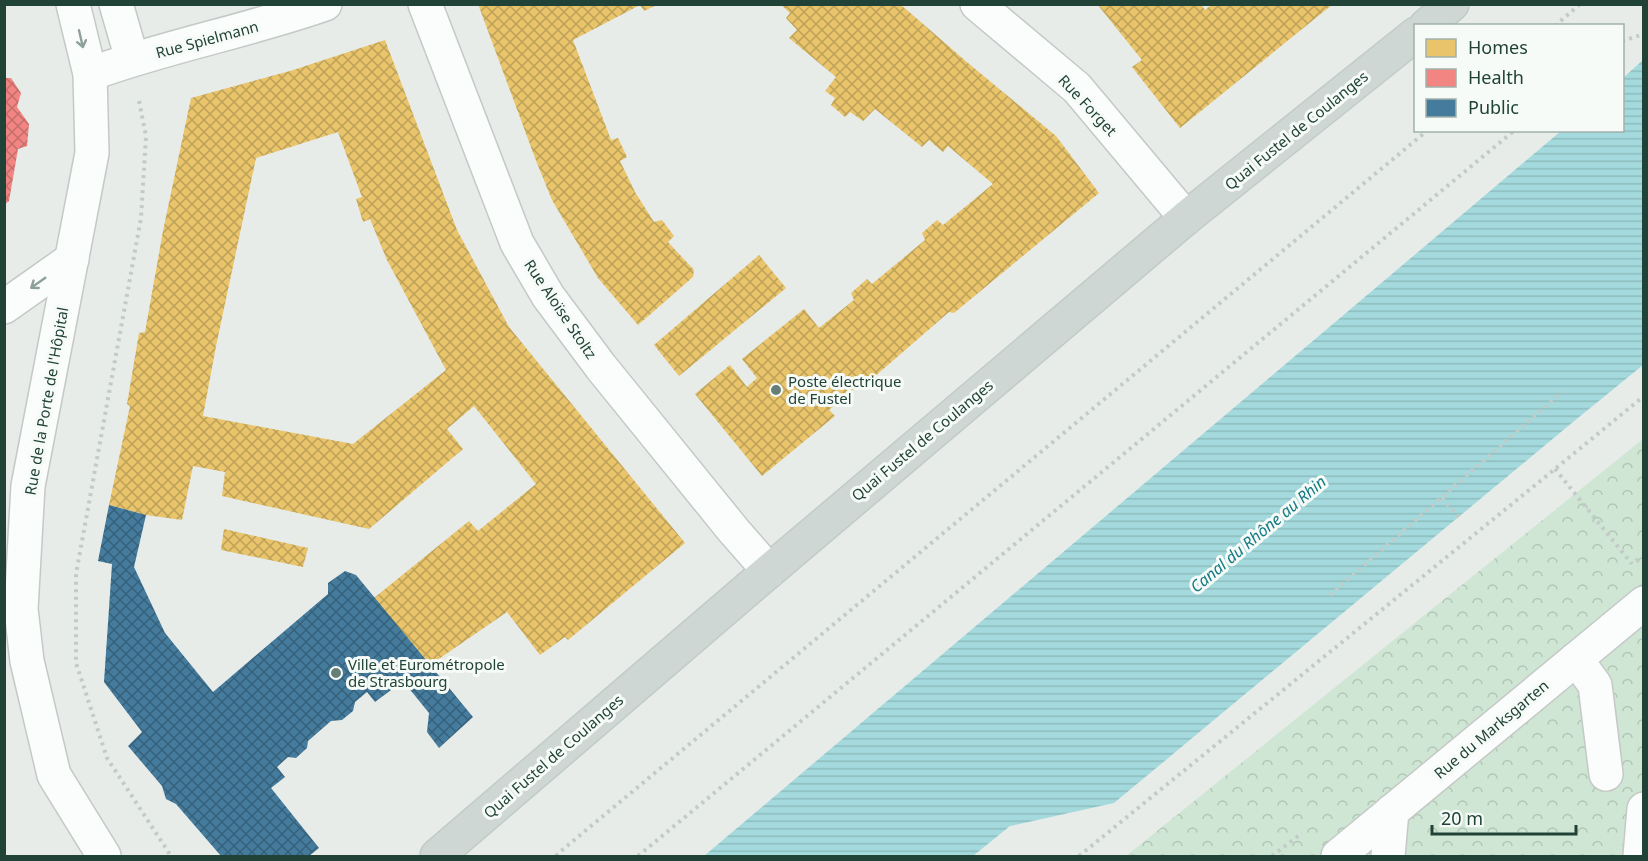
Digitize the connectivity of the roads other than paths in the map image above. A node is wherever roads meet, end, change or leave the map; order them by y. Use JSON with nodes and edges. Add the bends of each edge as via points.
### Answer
{"nodes":[{"id":1,"x":73,"y":4,"type":"edge"},
{"id":2,"x":116,"y":4,"type":"edge"},
{"id":3,"x":325,"y":4,"type":"edge"},
{"id":4,"x":425,"y":4,"type":"edge"},
{"id":5,"x":977,"y":4,"type":"edge"},
{"id":6,"x":1452,"y":4,"type":"edge"},
{"id":7,"x":1428,"y":24,"type":"edge"},
{"id":8,"x":1414,"y":36,"type":"edge"},
{"id":9,"x":132,"y":59,"type":"junction"},
{"id":10,"x":90,"y":74,"type":"junction"},
{"id":11,"x":1186,"y":218,"type":"junction"},
{"id":12,"x":72,"y":259,"type":"junction"},
{"id":13,"x":4,"y":307,"type":"edge"},
{"id":14,"x":16,"y":480,"type":"edge"},
{"id":15,"x":769,"y":571,"type":"junction"},
{"id":16,"x":1644,"y":603,"type":"edge"},
{"id":17,"x":1576,"y":659,"type":"junction"},
{"id":18,"x":1606,"y":774,"type":"dead end"},
{"id":19,"x":1644,"y":809,"type":"edge"},
{"id":20,"x":1392,"y":811,"type":"junction"},
{"id":21,"x":104,"y":856,"type":"edge"},
{"id":22,"x":437,"y":856,"type":"edge"},
{"id":23,"x":1338,"y":856,"type":"edge"},
{"id":24,"x":1388,"y":856,"type":"edge"},
{"id":25,"x":1640,"y":856,"type":"edge"}],
"edges":[{"from":1,"to":10,"type":"street","name":"Rue de la Porte de l'Hôpital","one_way":true},
{"from":2,"to":9,"type":"street"},
{"from":3,"to":9,"type":"street","name":"Rue Spielmann"},
{"from":4,"to":15,"type":"street","name":"Rue Aloïse Stoltz","via":[[517,243],[543,287],[601,367]]},
{"from":5,"to":11,"type":"street","name":"Rue Forget","via":[[1077,88]]},
{"from":6,"to":7,"type":"main road"},
{"from":8,"to":11,"type":"main road","name":"Quai Fustel de Coulanges"},
{"from":9,"to":10,"type":"street","name":"Rue Spielmann"},
{"from":10,"to":12,"type":"street","name":"Rue de la Porte de l'Hôpital","via":[[92,153]]},
{"from":11,"to":15,"type":"main road","name":"Quai Fustel de Coulanges"},
{"from":12,"to":13,"type":"street","one_way":true},
{"from":12,"to":14,"type":"street","name":"Rue de la Porte de l'Hôpital"},
{"from":14,"to":21,"type":"street","name":"Rue de la Porte de l'Hôpital","via":[[27,661],[54,775]]},
{"from":15,"to":22,"type":"main road","name":"Quai Fustel de Coulanges"},
{"from":16,"to":17,"type":"street","name":"Rue du Marksgarten"},
{"from":17,"to":18,"type":"street","via":[[1595,685]]},
{"from":17,"to":20,"type":"street","name":"Rue du Marksgarten"},
{"from":19,"to":25,"type":"street"},
{"from":20,"to":23,"type":"street","name":"Rue du Marksgarten"},
{"from":20,"to":24,"type":"street"}]}
